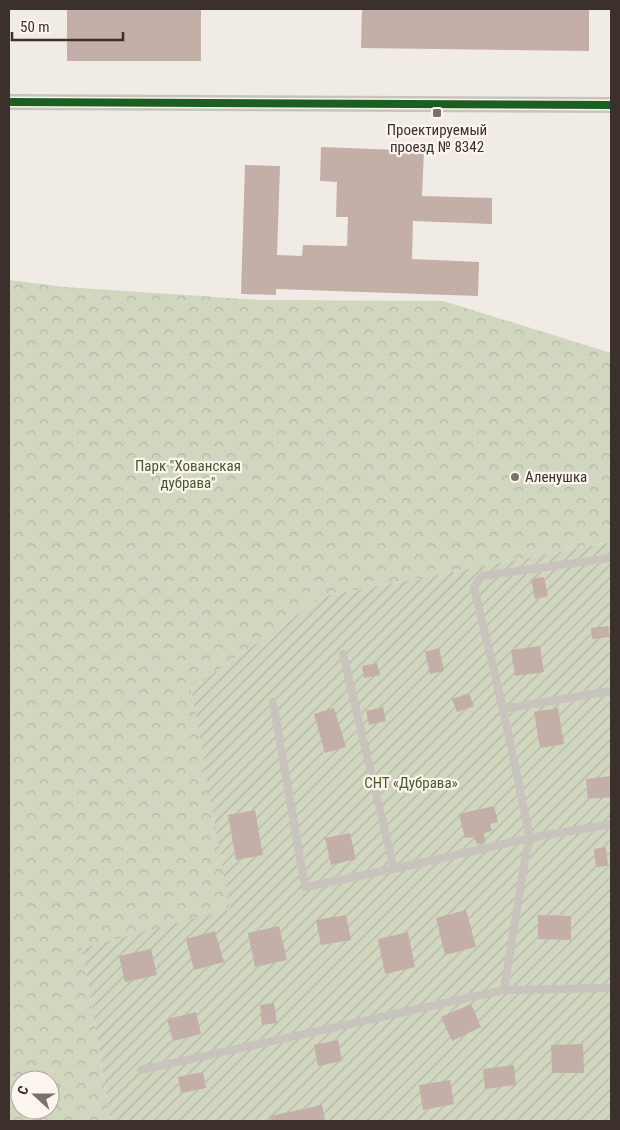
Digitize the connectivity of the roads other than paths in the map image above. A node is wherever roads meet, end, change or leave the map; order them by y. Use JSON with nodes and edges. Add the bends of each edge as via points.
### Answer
{"nodes":[{"id":1,"x":9,"y":102,"type":"edge"},
{"id":2,"x":611,"y":105,"type":"edge"},
{"id":3,"x":611,"y":558,"type":"edge"},
{"id":4,"x":343,"y":654,"type":"dead end"},
{"id":5,"x":611,"y":691,"type":"edge"},
{"id":6,"x":273,"y":702,"type":"dead end"},
{"id":7,"x":503,"y":709,"type":"junction"},
{"id":8,"x":611,"y":824,"type":"edge"},
{"id":9,"x":530,"y":838,"type":"junction"},
{"id":10,"x":394,"y":869,"type":"junction"},
{"id":11,"x":611,"y":988,"type":"edge"},
{"id":12,"x":504,"y":990,"type":"junction"},
{"id":13,"x":141,"y":1070,"type":"dead end"}],
"edges":[{"from":1,"to":2,"type":"street"},
{"from":3,"to":7,"type":"lane","via":[[482,576],[474,587]]},
{"from":4,"to":10,"type":"lane"},
{"from":5,"to":7,"type":"lane"},
{"from":6,"to":10,"type":"lane","via":[[305,887]]},
{"from":7,"to":9,"type":"lane"},
{"from":8,"to":9,"type":"lane"},
{"from":9,"to":10,"type":"lane"},
{"from":9,"to":12,"type":"lane"},
{"from":11,"to":12,"type":"lane"},
{"from":12,"to":13,"type":"lane"}]}
